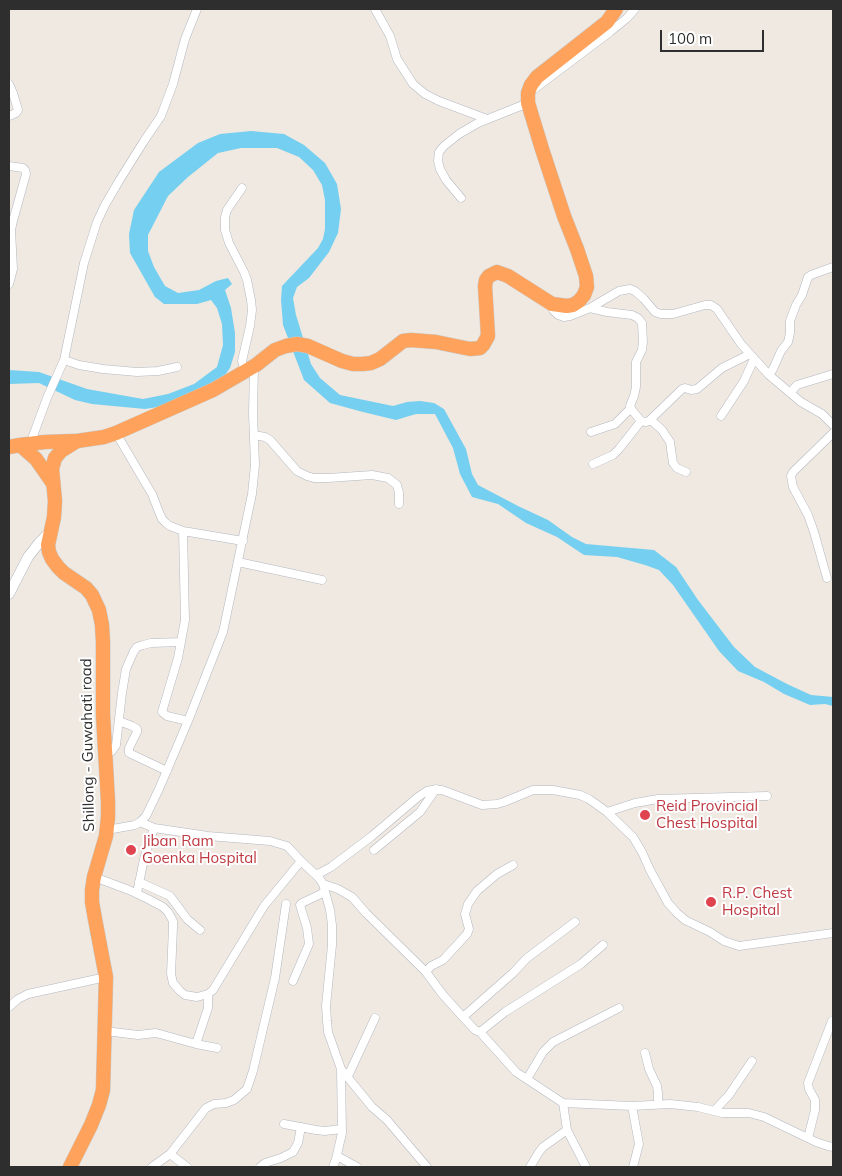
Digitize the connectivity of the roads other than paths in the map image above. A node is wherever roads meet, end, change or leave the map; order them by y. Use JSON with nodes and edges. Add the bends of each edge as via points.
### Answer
{"nodes":[{"id":1,"x":197,"y":9,"type":"edge"},
{"id":2,"x":375,"y":9,"type":"edge"},
{"id":3,"x":616,"y":9,"type":"edge"},
{"id":4,"x":635,"y":9,"type":"edge"},
{"id":5,"x":9,"y":84,"type":"edge"},
{"id":6,"x":528,"y":98,"type":"junction"},
{"id":7,"x":9,"y":116,"type":"edge"},
{"id":8,"x":487,"y":119,"type":"junction"},
{"id":9,"x":9,"y":166,"type":"edge"},
{"id":10,"x":242,"y":188,"type":"dead end"},
{"id":11,"x":461,"y":198,"type":"dead end"},
{"id":12,"x":833,"y":267,"type":"edge"},
{"id":13,"x":9,"y":284,"type":"edge"},
{"id":14,"x":552,"y":304,"type":"junction"},
{"id":15,"x":590,"y":308,"type":"junction"},
{"id":16,"x":752,"y":357,"type":"junction"},
{"id":17,"x":63,"y":363,"type":"junction"},
{"id":18,"x":177,"y":367,"type":"dead end"},
{"id":19,"x":252,"y":368,"type":"junction"},
{"id":20,"x":833,"y":374,"type":"edge"},
{"id":21,"x":769,"y":375,"type":"junction"},
{"id":22,"x":790,"y":393,"type":"junction"},
{"id":23,"x":631,"y":408,"type":"junction"},
{"id":24,"x":722,"y":416,"type":"dead end"},
{"id":25,"x":641,"y":420,"type":"junction"},
{"id":26,"x":651,"y":420,"type":"junction"},
{"id":27,"x":833,"y":425,"type":"edge"},
{"id":28,"x":591,"y":432,"type":"dead end"},
{"id":29,"x":116,"y":433,"type":"junction"},
{"id":30,"x":833,"y":433,"type":"edge"},
{"id":31,"x":254,"y":435,"type":"junction"},
{"id":32,"x":77,"y":441,"type":"junction"},
{"id":33,"x":20,"y":445,"type":"edge"},
{"id":34,"x":593,"y":464,"type":"dead end"},
{"id":35,"x":686,"y":472,"type":"dead end"},
{"id":36,"x":53,"y":485,"type":"junction"},
{"id":37,"x":399,"y":504,"type":"dead end"},
{"id":38,"x":183,"y":531,"type":"junction"},
{"id":39,"x":50,"y":532,"type":"junction"},
{"id":40,"x":243,"y":541,"type":"junction"},
{"id":41,"x":238,"y":562,"type":"junction"},
{"id":42,"x":827,"y":578,"type":"dead end"},
{"id":43,"x":322,"y":580,"type":"dead end"},
{"id":44,"x":9,"y":594,"type":"edge"},
{"id":45,"x":181,"y":642,"type":"junction"},
{"id":46,"x":119,"y":720,"type":"junction"},
{"id":47,"x":188,"y":722,"type":"junction"},
{"id":48,"x":105,"y":754,"type":"junction"},
{"id":49,"x":167,"y":771,"type":"junction"},
{"id":50,"x":436,"y":790,"type":"junction"},
{"id":51,"x":767,"y":796,"type":"dead end"},
{"id":52,"x":607,"y":812,"type":"junction"},
{"id":53,"x":140,"y":822,"type":"junction"},
{"id":54,"x":154,"y":828,"type":"junction"},
{"id":55,"x":108,"y":830,"type":"junction"},
{"id":56,"x":374,"y":850,"type":"dead end"},
{"id":57,"x":301,"y":861,"type":"junction"},
{"id":58,"x":513,"y":865,"type":"dead end"},
{"id":59,"x":315,"y":874,"type":"junction"},
{"id":60,"x":94,"y":877,"type":"junction"},
{"id":61,"x":139,"y":882,"type":"junction"},
{"id":62,"x":324,"y":888,"type":"junction"},
{"id":63,"x":137,"y":894,"type":"junction"},
{"id":64,"x":286,"y":904,"type":"dead end"},
{"id":65,"x":575,"y":922,"type":"dead end"},
{"id":66,"x":200,"y":930,"type":"dead end"},
{"id":67,"x":833,"y":933,"type":"edge"},
{"id":68,"x":603,"y":945,"type":"dead end"},
{"id":69,"x":426,"y":972,"type":"junction"},
{"id":70,"x":106,"y":977,"type":"junction"},
{"id":71,"x":293,"y":981,"type":"dead end"},
{"id":72,"x":208,"y":994,"type":"junction"},
{"id":73,"x":9,"y":1008,"type":"edge"},
{"id":74,"x":619,"y":1008,"type":"dead end"},
{"id":75,"x":463,"y":1017,"type":"junction"},
{"id":76,"x":375,"y":1018,"type":"dead end"},
{"id":77,"x":832,"y":1021,"type":"dead end"},
{"id":78,"x":105,"y":1031,"type":"junction"},
{"id":79,"x":480,"y":1032,"type":"junction"},
{"id":80,"x":196,"y":1044,"type":"junction"},
{"id":81,"x":217,"y":1048,"type":"dead end"},
{"id":82,"x":645,"y":1053,"type":"dead end"},
{"id":83,"x":752,"y":1061,"type":"dead end"},
{"id":84,"x":341,"y":1069,"type":"junction"},
{"id":85,"x":348,"y":1076,"type":"junction"},
{"id":86,"x":527,"y":1079,"type":"junction"},
{"id":87,"x":563,"y":1103,"type":"junction"},
{"id":88,"x":658,"y":1104,"type":"junction"},
{"id":89,"x":632,"y":1106,"type":"junction"},
{"id":90,"x":714,"y":1111,"type":"junction"},
{"id":91,"x":284,"y":1124,"type":"dead end"},
{"id":92,"x":301,"y":1127,"type":"junction"},
{"id":93,"x":341,"y":1129,"type":"junction"},
{"id":94,"x":567,"y":1130,"type":"junction"},
{"id":95,"x":808,"y":1138,"type":"junction"},
{"id":96,"x":833,"y":1147,"type":"edge"},
{"id":97,"x":170,"y":1154,"type":"junction"},
{"id":98,"x":337,"y":1156,"type":"junction"},
{"id":99,"x":70,"y":1167,"type":"edge"},
{"id":100,"x":152,"y":1167,"type":"edge"},
{"id":101,"x":187,"y":1167,"type":"edge"},
{"id":102,"x":260,"y":1167,"type":"edge"},
{"id":103,"x":333,"y":1167,"type":"edge"},
{"id":104,"x":357,"y":1167,"type":"edge"},
{"id":105,"x":427,"y":1167,"type":"edge"},
{"id":106,"x":530,"y":1167,"type":"edge"},
{"id":107,"x":586,"y":1167,"type":"edge"},
{"id":108,"x":633,"y":1167,"type":"edge"}],
"edges":[{"from":1,"to":17,"type":"street","via":[[162,116],[96,222]]},
{"from":2,"to":8,"type":"street","via":[[390,36],[397,59],[414,84],[439,101]]},
{"from":3,"to":6,"type":"highway","via":[[607,22],[537,77]]},
{"from":4,"to":6,"type":"street"},
{"from":5,"to":7,"type":"street","via":[[18,110]]},
{"from":6,"to":8,"type":"street"},
{"from":6,"to":14,"type":"highway","via":[[586,276],[587,287],[579,301],[566,306]]},
{"from":8,"to":11,"type":"street","via":[[459,134],[440,152],[440,169]]},
{"from":9,"to":13,"type":"street","via":[[23,168],[26,174],[13,221]]},
{"from":10,"to":19,"type":"street","via":[[227,210],[225,230],[250,294],[252,310],[242,361]]},
{"from":12,"to":21,"type":"street","via":[[808,277],[790,321],[788,342]]},
{"from":14,"to":15,"type":"street","via":[[554,313],[564,317]]},
{"from":14,"to":19,"type":"highway","via":[[497,272],[489,276],[485,286],[488,336],[480,348],[403,341],[380,360],[353,364],[297,344],[275,350]]},
{"from":15,"to":16,"type":"street","via":[[625,290],[635,291],[661,314],[711,305]]},
{"from":15,"to":23,"type":"street","via":[[632,315],[642,323],[642,350],[636,362],[636,387]]},
{"from":16,"to":21,"type":"street"},
{"from":16,"to":24,"type":"street","via":[[744,381]]},
{"from":16,"to":26,"type":"street","via":[[722,368],[698,389],[682,389]]},
{"from":17,"to":18,"type":"street","via":[[137,372]]},
{"from":17,"to":33,"type":"street"},
{"from":19,"to":29,"type":"highway","via":[[206,393]]},
{"from":19,"to":31,"type":"street"},
{"from":20,"to":22,"type":"street","via":[[797,385]]},
{"from":21,"to":22,"type":"street"},
{"from":22,"to":27,"type":"street"},
{"from":23,"to":25,"type":"street"},
{"from":23,"to":28,"type":"street","via":[[615,424]]},
{"from":25,"to":26,"type":"street"},
{"from":25,"to":34,"type":"street","via":[[613,455]]},
{"from":26,"to":35,"type":"street","via":[[670,442],[673,463]]},
{"from":29,"to":32,"type":"highway"},
{"from":29,"to":38,"type":"street","via":[[152,494],[162,519]]},
{"from":30,"to":42,"type":"street","via":[[791,476],[814,532]]},
{"from":31,"to":37,"type":"street","via":[[270,440],[297,471],[307,476],[372,475],[388,478],[397,485]]},
{"from":31,"to":40,"type":"street","via":[[252,494]]},
{"from":32,"to":33,"type":"highway"},
{"from":32,"to":36,"type":"highway","name":"Shillong - Guwahati road","via":[[55,458]]},
{"from":33,"to":36,"type":"highway","via":[[41,464]]},
{"from":36,"to":39,"type":"highway","name":"Shillong - Guwahati road","via":[[54,517]]},
{"from":38,"to":40,"type":"street"},
{"from":38,"to":45,"type":"street","via":[[185,620]]},
{"from":39,"to":44,"type":"street","via":[[28,557]]},
{"from":39,"to":48,"type":"highway","name":"Shillong - Guwahati road","via":[[48,545],[52,559],[64,573],[86,588],[99,610],[103,642]]},
{"from":40,"to":41,"type":"street"},
{"from":41,"to":43,"type":"street"},
{"from":41,"to":47,"type":"street","via":[[223,632]]},
{"from":45,"to":46,"type":"street","via":[[151,643],[134,651],[126,669]]},
{"from":45,"to":47,"type":"street","via":[[162,712]]},
{"from":46,"to":48,"type":"street","via":[[116,745]]},
{"from":46,"to":49,"type":"street","via":[[137,732],[129,753]]},
{"from":47,"to":49,"type":"street"},
{"from":48,"to":55,"type":"highway","name":"Shillong - Guwahati road"},
{"from":49,"to":53,"type":"street"},
{"from":50,"to":52,"type":"street","via":[[482,805],[497,804],[533,790],[553,790],[580,795]]},
{"from":50,"to":56,"type":"street","via":[[420,812]]},
{"from":50,"to":59,"type":"street","via":[[418,797],[331,867]]},
{"from":51,"to":52,"type":"street","via":[[658,799]]},
{"from":52,"to":67,"type":"street","via":[[633,837],[668,903],[693,925],[739,946]]},
{"from":53,"to":54,"type":"street"},
{"from":53,"to":55,"type":"street"},
{"from":54,"to":57,"type":"street","via":[[270,841],[288,846]]},
{"from":54,"to":61,"type":"street"},
{"from":55,"to":60,"type":"highway","name":"Shillong - Guwahati road"},
{"from":57,"to":59,"type":"street"},
{"from":57,"to":72,"type":"street","via":[[264,906]]},
{"from":58,"to":69,"type":"street","via":[[496,874],[477,891],[465,914],[468,934]]},
{"from":59,"to":62,"type":"street"},
{"from":60,"to":63,"type":"street"},
{"from":60,"to":70,"type":"highway","name":"Shillong - Guwahati road","via":[[92,902]]},
{"from":61,"to":63,"type":"street"},
{"from":61,"to":66,"type":"street","via":[[170,896]]},
{"from":62,"to":69,"type":"street","via":[[338,889],[352,897]]},
{"from":62,"to":71,"type":"street","via":[[300,906],[309,944]]},
{"from":62,"to":84,"type":"street","via":[[332,926],[326,1021]]},
{"from":63,"to":72,"type":"street","via":[[164,907],[173,920],[171,974],[176,987],[191,997]]},
{"from":64,"to":97,"type":"street","via":[[276,978],[247,1089],[234,1100],[206,1108]]},
{"from":65,"to":75,"type":"street","via":[[527,958]]},
{"from":68,"to":79,"type":"street"},
{"from":69,"to":75,"type":"street"},
{"from":70,"to":73,"type":"street","via":[[28,994]]},
{"from":70,"to":78,"type":"highway","name":"Shillong - Guwahati road"},
{"from":72,"to":80,"type":"street","via":[[208,1008]]},
{"from":74,"to":86,"type":"street","via":[[553,1042]]},
{"from":75,"to":79,"type":"street"},
{"from":76,"to":85,"type":"street"},
{"from":77,"to":95,"type":"street","via":[[808,1083],[815,1100]]},
{"from":78,"to":80,"type":"street","via":[[138,1035],[156,1033]]},
{"from":78,"to":99,"type":"highway","name":"Shillong - Guwahati road","via":[[99,1105]]},
{"from":79,"to":86,"type":"street","via":[[516,1072]]},
{"from":80,"to":81,"type":"street"},
{"from":82,"to":88,"type":"street","via":[[657,1086]]},
{"from":83,"to":90,"type":"street"},
{"from":84,"to":85,"type":"street"},
{"from":84,"to":93,"type":"street"},
{"from":85,"to":105,"type":"street","via":[[372,1108]]},
{"from":86,"to":87,"type":"street"},
{"from":87,"to":89,"type":"street"},
{"from":87,"to":94,"type":"street"},
{"from":88,"to":89,"type":"street"},
{"from":88,"to":90,"type":"street","via":[[683,1104]]},
{"from":89,"to":108,"type":"street","via":[[639,1144]]},
{"from":90,"to":95,"type":"street","via":[[764,1117]]},
{"from":91,"to":92,"type":"street"},
{"from":92,"to":93,"type":"street","via":[[324,1131]]},
{"from":92,"to":102,"type":"street","via":[[293,1152]]},
{"from":93,"to":98,"type":"street"},
{"from":94,"to":106,"type":"street","via":[[543,1147]]},
{"from":94,"to":107,"type":"street"},
{"from":95,"to":96,"type":"street"},
{"from":97,"to":100,"type":"street"},
{"from":97,"to":101,"type":"street"},
{"from":98,"to":103,"type":"street"},
{"from":98,"to":104,"type":"street"}]}
